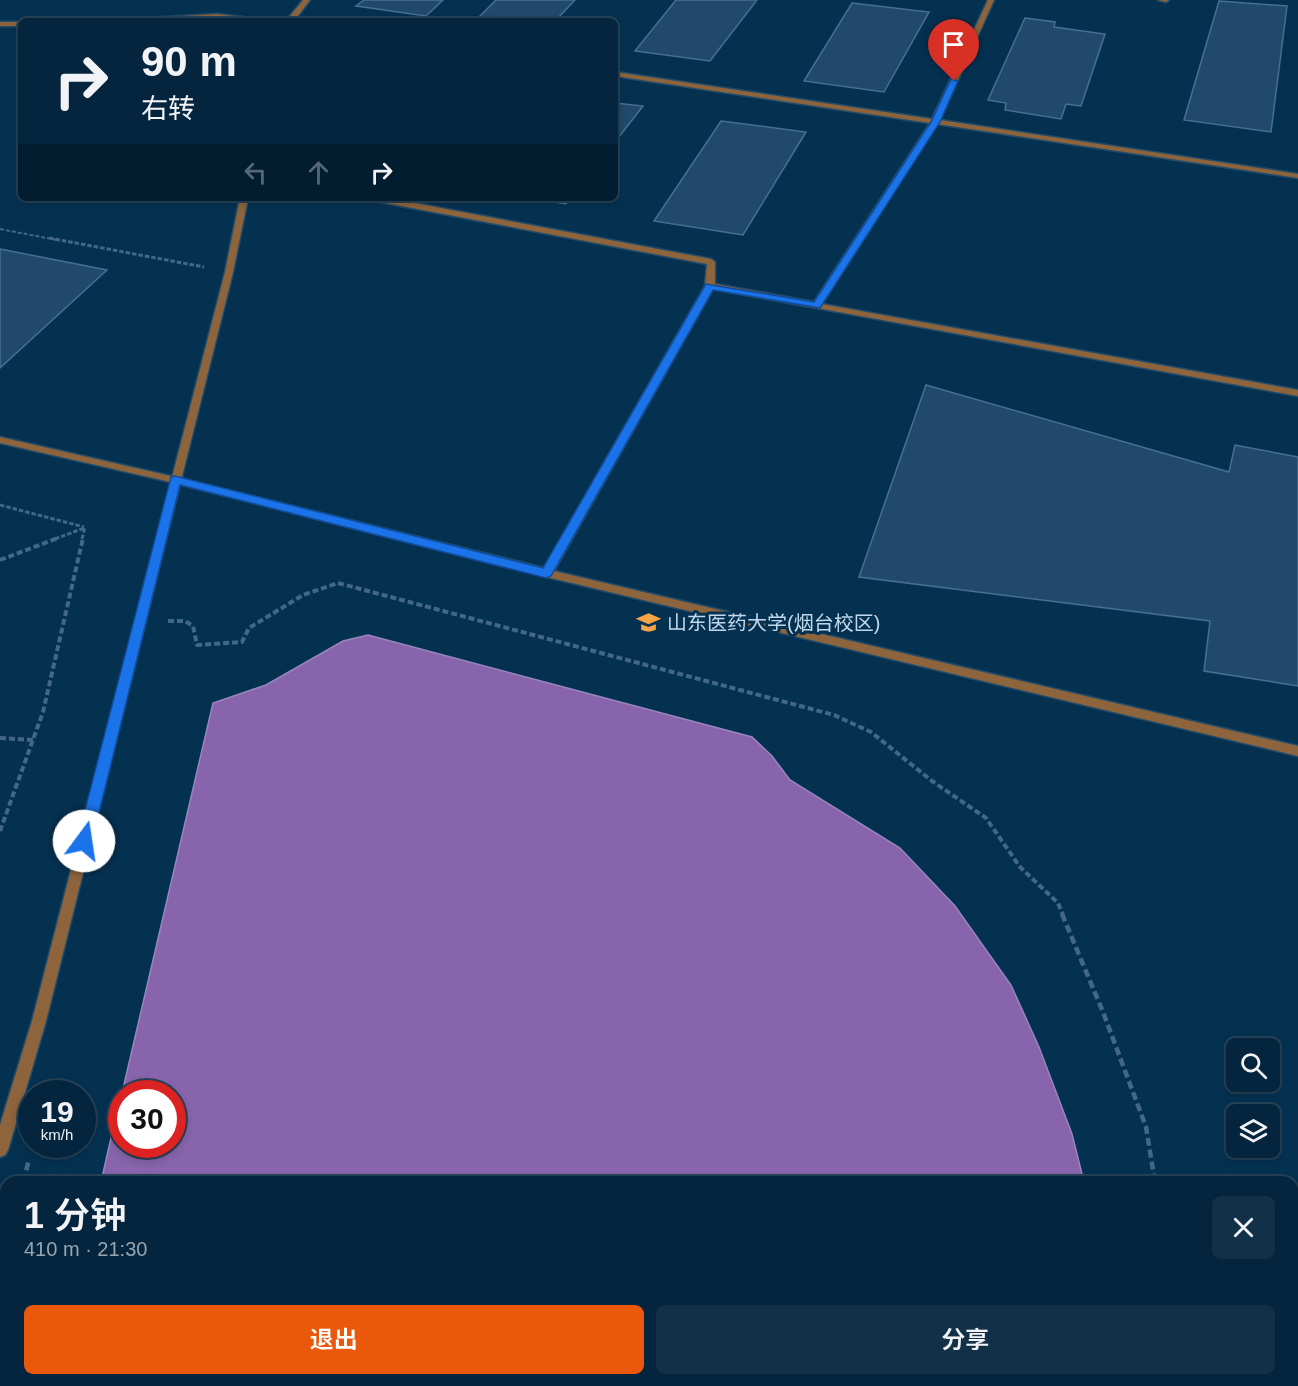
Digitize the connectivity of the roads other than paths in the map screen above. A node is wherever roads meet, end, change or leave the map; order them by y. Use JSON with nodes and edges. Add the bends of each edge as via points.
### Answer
{"nodes":[{"id":1,"x":307,"y":0,"type":"edge"},
{"id":2,"x":991,"y":0,"type":"edge"},
{"id":3,"x":1161,"y":0,"type":"edge"},
{"id":4,"x":1166,"y":0,"type":"edge"},
{"id":5,"x":183,"y":18,"type":"edge"},
{"id":6,"x":234,"y":18,"type":"edge"},
{"id":7,"x":292,"y":18,"type":"edge"},
{"id":8,"x":0,"y":24,"type":"edge"},
{"id":9,"x":18,"y":24,"type":"edge"},
{"id":10,"x":618,"y":74,"type":"edge"},
{"id":11,"x":935,"y":122,"type":"junction"},
{"id":12,"x":1298,"y":176,"type":"edge"},
{"id":13,"x":243,"y":201,"type":"edge"},
{"id":14,"x":391,"y":201,"type":"edge"},
{"id":15,"x":710,"y":286,"type":"junction"},
{"id":16,"x":817,"y":305,"type":"junction"},
{"id":17,"x":1298,"y":393,"type":"edge"},
{"id":18,"x":0,"y":440,"type":"edge"},
{"id":19,"x":175,"y":480,"type":"junction"},
{"id":20,"x":546,"y":573,"type":"junction"},
{"id":21,"x":1298,"y":751,"type":"edge"},
{"id":22,"x":0,"y":1150,"type":"edge"}],
"edges":[{"from":1,"to":7,"type":"street"},
{"from":2,"to":11,"type":"street"},
{"from":3,"to":4,"type":"street"},
{"from":5,"to":6,"type":"street"},
{"from":8,"to":9,"type":"street"},
{"from":10,"to":11,"type":"street"},
{"from":11,"to":12,"type":"street"},
{"from":11,"to":16,"type":"street"},
{"from":13,"to":19,"type":"street"},
{"from":14,"to":15,"type":"street","via":[[711,262]]},
{"from":15,"to":16,"type":"street"},
{"from":15,"to":20,"type":"street"},
{"from":16,"to":17,"type":"street"},
{"from":18,"to":19,"type":"street"},
{"from":19,"to":20,"type":"street"},
{"from":19,"to":22,"type":"street","via":[[39,1021]]},
{"from":20,"to":21,"type":"street"}]}
